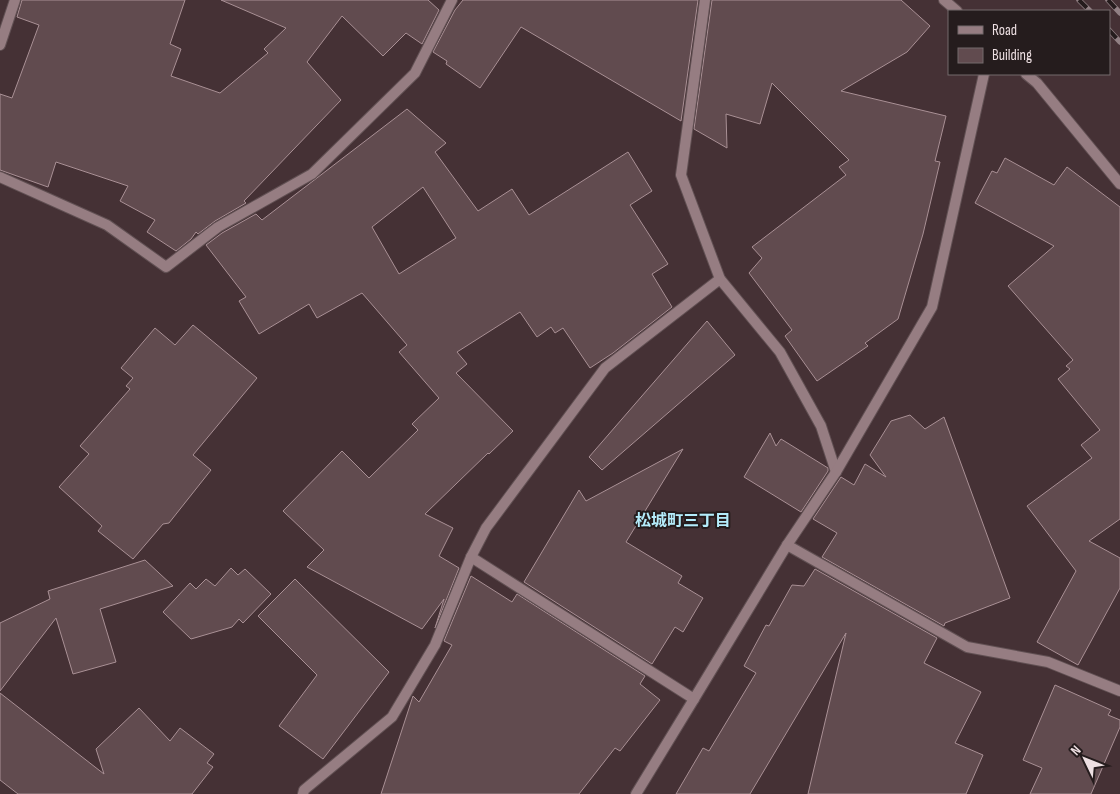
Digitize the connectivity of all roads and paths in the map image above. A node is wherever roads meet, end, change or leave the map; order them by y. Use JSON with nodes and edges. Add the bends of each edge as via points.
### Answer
{"nodes":[{"id":1,"x":16,"y":0,"type":"edge"},
{"id":2,"x":452,"y":0,"type":"edge"},
{"id":3,"x":705,"y":0,"type":"edge"},
{"id":4,"x":944,"y":0,"type":"edge"},
{"id":5,"x":956,"y":10,"type":"edge"},
{"id":6,"x":0,"y":45,"type":"edge"},
{"id":7,"x":984,"y":75,"type":"edge"},
{"id":8,"x":1027,"y":75,"type":"edge"},
{"id":9,"x":0,"y":177,"type":"edge"},
{"id":10,"x":1120,"y":184,"type":"edge"},
{"id":11,"x":720,"y":279,"type":"junction"},
{"id":12,"x":836,"y":472,"type":"junction"},
{"id":13,"x":787,"y":545,"type":"junction"},
{"id":14,"x":471,"y":557,"type":"junction"},
{"id":15,"x":1120,"y":691,"type":"edge"},
{"id":16,"x":694,"y":699,"type":"junction"},
{"id":17,"x":303,"y":794,"type":"edge"},
{"id":18,"x":636,"y":794,"type":"edge"}],
"edges":[{"from":1,"to":6,"type":"street"},
{"from":2,"to":9,"type":"street","via":[[414,73],[312,174],[218,227],[166,268],[107,225]]},
{"from":3,"to":11,"type":"street","via":[[681,174]]},
{"from":4,"to":5,"type":"street"},
{"from":7,"to":12,"type":"street","via":[[932,307]]},
{"from":8,"to":10,"type":"street"},
{"from":11,"to":12,"type":"street","via":[[780,352],[821,426]]},
{"from":11,"to":14,"type":"street","via":[[606,368],[486,528]]},
{"from":12,"to":13,"type":"street"},
{"from":13,"to":15,"type":"street","via":[[967,647],[1048,662]]},
{"from":13,"to":16,"type":"street"},
{"from":14,"to":16,"type":"street"},
{"from":14,"to":17,"type":"street","via":[[435,645],[392,717]]},
{"from":16,"to":18,"type":"street"}]}
